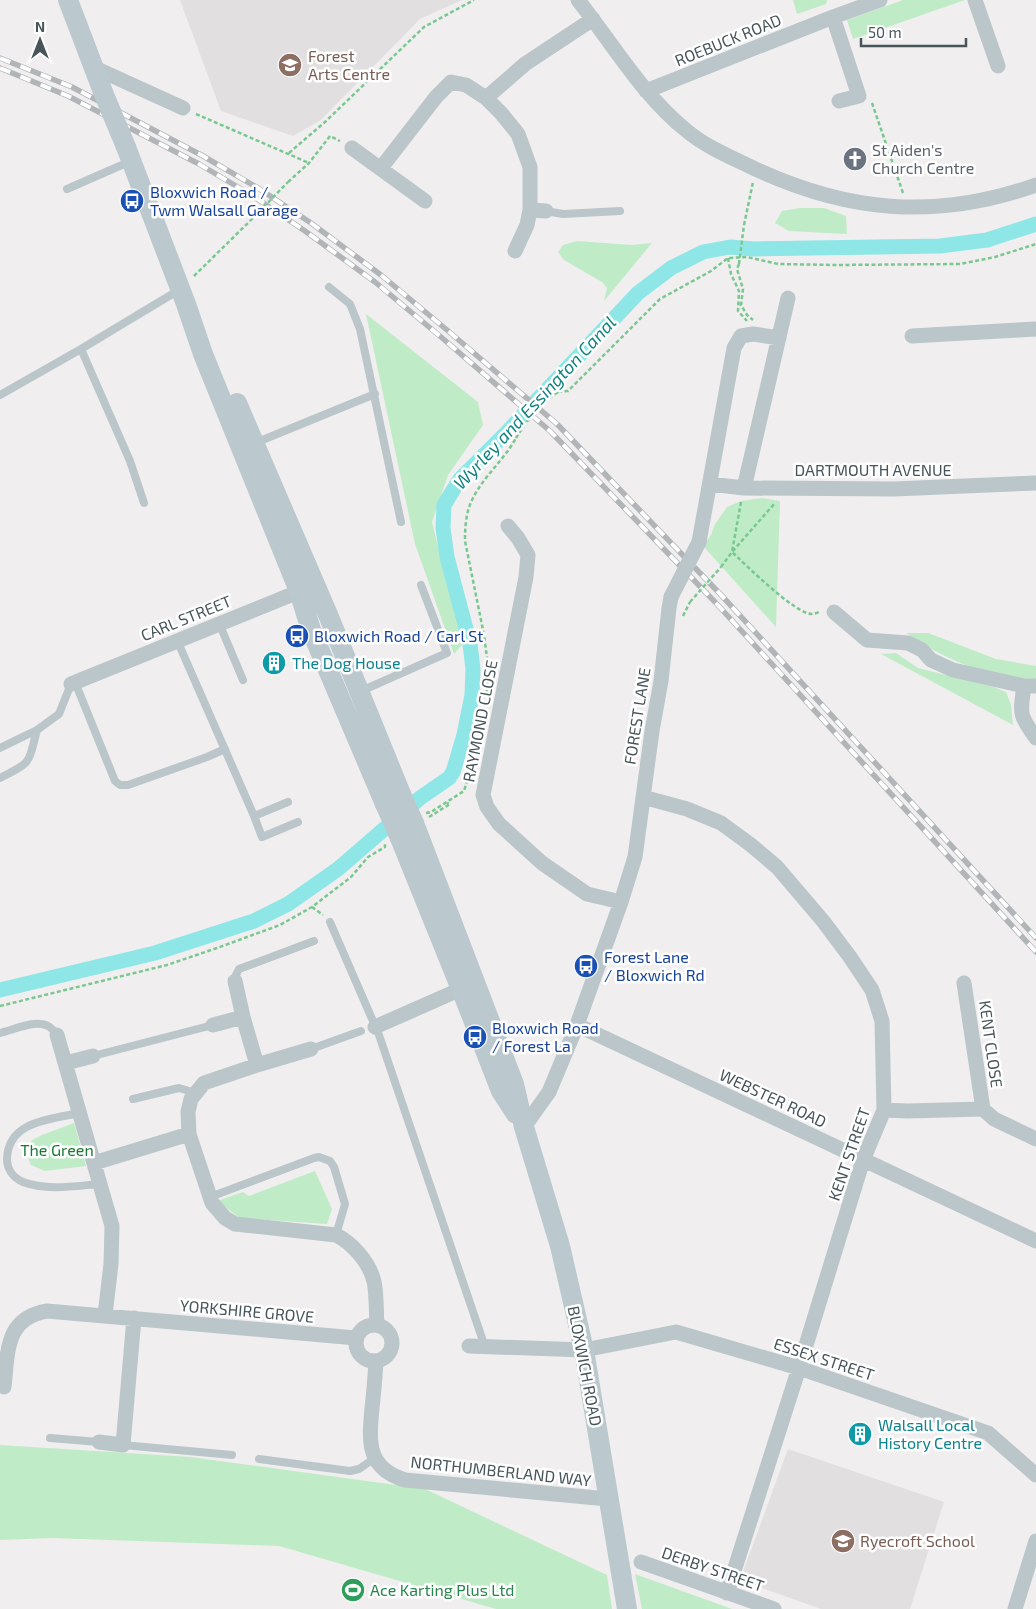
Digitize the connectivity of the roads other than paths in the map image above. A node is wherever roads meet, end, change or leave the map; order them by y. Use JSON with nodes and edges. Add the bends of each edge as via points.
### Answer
{"nodes":[{"id":1,"x":68,"y":0,"type":"edge"},
{"id":2,"x":578,"y":0,"type":"edge"},
{"id":3,"x":880,"y":0,"type":"edge"},
{"id":4,"x":975,"y":0,"type":"edge"},
{"id":5,"x":841,"y":10,"type":"edge"},
{"id":6,"x":593,"y":19,"type":"junction"},
{"id":7,"x":998,"y":66,"type":"dead end"},
{"id":8,"x":95,"y":68,"type":"junction"},
{"id":9,"x":646,"y":92,"type":"junction"},
{"id":10,"x":486,"y":98,"type":"junction"},
{"id":11,"x":839,"y":102,"type":"dead end"},
{"id":12,"x":183,"y":108,"type":"road end"},
{"id":13,"x":352,"y":148,"type":"road end"},
{"id":14,"x":129,"y":154,"type":"junction"},
{"id":15,"x":381,"y":168,"type":"junction"},
{"id":16,"x":1036,"y":185,"type":"edge"},
{"id":17,"x":67,"y":189,"type":"dead end"},
{"id":18,"x":424,"y":200,"type":"dead end"},
{"id":19,"x":530,"y":210,"type":"junction"},
{"id":20,"x":546,"y":210,"type":"joint"},
{"id":21,"x":620,"y":212,"type":"dead end"},
{"id":22,"x":515,"y":251,"type":"dead end"},
{"id":23,"x":329,"y":287,"type":"dead end"},
{"id":24,"x":183,"y":297,"type":"junction"},
{"id":25,"x":788,"y":298,"type":"dead end"},
{"id":26,"x":1036,"y":329,"type":"edge"},
{"id":27,"x":912,"y":336,"type":"dead end"},
{"id":28,"x":778,"y":338,"type":"junction"},
{"id":29,"x":81,"y":349,"type":"junction"},
{"id":30,"x":375,"y":394,"type":"junction"},
{"id":31,"x":0,"y":395,"type":"edge"},
{"id":32,"x":255,"y":443,"type":"junction"},
{"id":33,"x":1036,"y":483,"type":"edge"},
{"id":34,"x":710,"y":484,"type":"junction"},
{"id":35,"x":744,"y":488,"type":"junction"},
{"id":36,"x":144,"y":503,"type":"dead end"},
{"id":37,"x":401,"y":522,"type":"dead end"},
{"id":38,"x":512,"y":536,"type":"dead end"},
{"id":39,"x":421,"y":585,"type":"dead end"},
{"id":40,"x":307,"y":588,"type":"junction"},
{"id":41,"x":834,"y":612,"type":"road end"},
{"id":42,"x":220,"y":623,"type":"junction"},
{"id":43,"x":177,"y":640,"type":"junction"},
{"id":44,"x":243,"y":680,"type":"dead end"},
{"id":45,"x":73,"y":683,"type":"junction"},
{"id":46,"x":1030,"y":686,"type":"edge"},
{"id":47,"x":359,"y":692,"type":"junction"},
{"id":48,"x":37,"y":730,"type":"junction"},
{"id":49,"x":1036,"y":738,"type":"edge"},
{"id":50,"x":0,"y":748,"type":"edge"},
{"id":51,"x":225,"y":749,"type":"junction"},
{"id":52,"x":0,"y":778,"type":"edge"},
{"id":53,"x":643,"y":797,"type":"junction"},
{"id":54,"x":393,"y":799,"type":"junction"},
{"id":55,"x":288,"y":802,"type":"dead end"},
{"id":56,"x":254,"y":816,"type":"junction"},
{"id":57,"x":298,"y":822,"type":"dead end"},
{"id":58,"x":434,"y":898,"type":"junction"},
{"id":59,"x":620,"y":902,"type":"junction"},
{"id":60,"x":330,"y":922,"type":"dead end"},
{"id":61,"x":314,"y":941,"type":"dead end"},
{"id":62,"x":236,"y":980,"type":"joint"},
{"id":63,"x":964,"y":983,"type":"dead end"},
{"id":64,"x":468,"y":986,"type":"junction"},
{"id":65,"x":243,"y":1017,"type":"junction"},
{"id":66,"x":213,"y":1025,"type":"joint"},
{"id":67,"x":577,"y":1025,"type":"junction"},
{"id":68,"x":368,"y":1029,"type":"junction"},
{"id":69,"x":0,"y":1033,"type":"edge"},
{"id":70,"x":57,"y":1034,"type":"joint"},
{"id":71,"x":311,"y":1049,"type":"joint"},
{"id":72,"x":93,"y":1056,"type":"joint"},
{"id":73,"x":66,"y":1063,"type":"junction"},
{"id":74,"x":257,"y":1065,"type":"junction"},
{"id":75,"x":196,"y":1093,"type":"junction"},
{"id":76,"x":133,"y":1099,"type":"dead end"},
{"id":77,"x":983,"y":1109,"type":"junction"},
{"id":78,"x":884,"y":1110,"type":"junction"},
{"id":79,"x":80,"y":1113,"type":"junction"},
{"id":80,"x":524,"y":1127,"type":"junction"},
{"id":81,"x":189,"y":1134,"type":"junction"},
{"id":82,"x":1036,"y":1139,"type":"edge"},
{"id":83,"x":863,"y":1160,"type":"junction"},
{"id":84,"x":94,"y":1163,"type":"junction"},
{"id":85,"x":99,"y":1184,"type":"junction"},
{"id":86,"x":210,"y":1197,"type":"junction"},
{"id":87,"x":336,"y":1235,"type":"junction"},
{"id":88,"x":1036,"y":1241,"type":"edge"},
{"id":89,"x":105,"y":1315,"type":"junction"},
{"id":90,"x":134,"y":1318,"type":"junction"},
{"id":91,"x":377,"y":1325,"type":"junction"},
{"id":92,"x":356,"y":1338,"type":"junction"},
{"id":93,"x":469,"y":1346,"type":"dead end"},
{"id":94,"x":485,"y":1347,"type":"junction"},
{"id":95,"x":584,"y":1350,"type":"junction"},
{"id":96,"x":376,"y":1362,"type":"junction"},
{"id":97,"x":799,"y":1368,"type":"junction"},
{"id":98,"x":2,"y":1391,"type":"edge"},
{"id":99,"x":50,"y":1438,"type":"dead end"},
{"id":100,"x":99,"y":1442,"type":"joint"},
{"id":101,"x":124,"y":1444,"type":"junction"},
{"id":102,"x":232,"y":1456,"type":"dead end"},
{"id":103,"x":375,"y":1458,"type":"junction"},
{"id":104,"x":259,"y":1459,"type":"dead end"},
{"id":105,"x":1036,"y":1475,"type":"edge"},
{"id":106,"x":608,"y":1499,"type":"junction"},
{"id":107,"x":1036,"y":1542,"type":"edge"},
{"id":108,"x":641,"y":1562,"type":"dead end"},
{"id":109,"x":727,"y":1593,"type":"junction"},
{"id":110,"x":626,"y":1602,"type":"edge"},
{"id":111,"x":774,"y":1609,"type":"edge"},
{"id":112,"x":1014,"y":1609,"type":"edge"}],
"edges":[{"from":1,"to":8,"type":"main road"},
{"from":2,"to":6,"type":"street"},
{"from":3,"to":5,"type":"street","name":"ROEBUCK ROAD"},
{"from":4,"to":7,"type":"street"},
{"from":5,"to":9,"type":"street","name":"ROEBUCK ROAD"},
{"from":5,"to":11,"type":"street","via":[[859,96]]},
{"from":6,"to":9,"type":"street"},
{"from":6,"to":10,"type":"street","via":[[525,64]]},
{"from":8,"to":12,"type":"street"},
{"from":8,"to":14,"type":"main road","bridge":true},
{"from":9,"to":16,"type":"street","via":[[687,132],[721,153],[796,187],[836,199],[908,208],[961,205]]},
{"from":10,"to":15,"type":"street","via":[[466,85],[451,82]]},
{"from":10,"to":19,"type":"street","via":[[518,134],[530,167]]},
{"from":13,"to":15,"type":"street"},
{"from":14,"to":17,"type":"lane"},
{"from":14,"to":24,"type":"main road"},
{"from":15,"to":18,"type":"street"},
{"from":19,"to":20,"type":"street"},
{"from":19,"to":22,"type":"street"},
{"from":20,"to":21,"type":"lane","via":[[563,214]]},
{"from":23,"to":30,"type":"lane","via":[[350,304],[360,329]]},
{"from":24,"to":29,"type":"lane"},
{"from":24,"to":32,"type":"main road","via":[[212,348]]},
{"from":24,"to":40,"type":"main road","via":[[203,354]]},
{"from":25,"to":28,"type":"street"},
{"from":26,"to":27,"type":"street"},
{"from":28,"to":34,"type":"street","name":"FOREST LANE","via":[[753,334],[741,336],[734,348]]},
{"from":28,"to":35,"type":"street"},
{"from":29,"to":31,"type":"lane"},
{"from":29,"to":36,"type":"lane","via":[[130,461]]},
{"from":30,"to":32,"type":"lane"},
{"from":30,"to":37,"type":"lane"},
{"from":32,"to":40,"type":"main road"},
{"from":33,"to":35,"type":"street","name":"DARTMOUTH AVENUE","via":[[894,489]]},
{"from":34,"to":35,"type":"street","name":"DARTMOUTH AVENUE"},
{"from":34,"to":53,"type":"street","name":"FOREST LANE","bridge":true,"via":[[699,542],[669,608]]},
{"from":38,"to":59,"type":"street","name":"RAYMOND CLOSE","via":[[528,555],[526,577],[483,795],[499,824],[542,863],[587,894]]},
{"from":39,"to":47,"type":"lane","via":[[447,653]]},
{"from":40,"to":42,"type":"street","name":"CARL STREET"},
{"from":40,"to":47,"type":"main road"},
{"from":40,"to":54,"type":"main road","via":[[311,630]]},
{"from":41,"to":46,"type":"street","via":[[867,640],[908,643],[947,668]]},
{"from":42,"to":43,"type":"street","name":"CARL STREET"},
{"from":42,"to":44,"type":"lane"},
{"from":43,"to":45,"type":"street","name":"CARL STREET"},
{"from":43,"to":51,"type":"lane"},
{"from":45,"to":48,"type":"lane","via":[[59,714]]},
{"from":45,"to":51,"type":"lane","via":[[114,781],[120,785],[128,785]]},
{"from":46,"to":49,"type":"street","via":[[1020,708],[1024,722]]},
{"from":47,"to":54,"type":"main road"},
{"from":48,"to":50,"type":"lane"},
{"from":48,"to":52,"type":"lane","via":[[29,760]]},
{"from":51,"to":56,"type":"lane"},
{"from":53,"to":59,"type":"street","name":"FOREST LANE","via":[[634,857]]},
{"from":53,"to":78,"type":"street","name":"KENT STREET","via":[[687,809],[721,823],[777,867],[823,922],[872,990],[882,1021]]},
{"from":54,"to":58,"type":"main road","bridge":true,"via":[[417,820]]},
{"from":54,"to":58,"type":"main road","bridge":true,"via":[[393,840]]},
{"from":55,"to":56,"type":"lane"},
{"from":56,"to":57,"type":"lane","via":[[262,837]]},
{"from":58,"to":64,"type":"main road","name":"BLOXWICH ROAD"},
{"from":59,"to":67,"type":"street","name":"FOREST LANE"},
{"from":60,"to":68,"type":"lane"},
{"from":61,"to":62,"type":"lane","via":[[240,969]]},
{"from":62,"to":65,"type":"street"},
{"from":63,"to":77,"type":"street","name":"KENT CLOSE"},
{"from":64,"to":68,"type":"street"},
{"from":64,"to":80,"type":"main road","name":"BLOXWICH ROAD","via":[[514,1084]]},
{"from":65,"to":66,"type":"street"},
{"from":65,"to":74,"type":"street"},
{"from":66,"to":72,"type":"lane"},
{"from":67,"to":80,"type":"street","name":"FOREST LANE","via":[[549,1092]]},
{"from":67,"to":83,"type":"street","name":"WEBSTER ROAD"},
{"from":68,"to":71,"type":"lane"},
{"from":68,"to":94,"type":"lane"},
{"from":69,"to":70,"type":"lane","via":[[40,1024],[50,1026]]},
{"from":70,"to":73,"type":"street"},
{"from":71,"to":74,"type":"street"},
{"from":72,"to":73,"type":"street"},
{"from":73,"to":79,"type":"street"},
{"from":74,"to":75,"type":"street","via":[[204,1083]]},
{"from":75,"to":76,"type":"lane","via":[[179,1088]]},
{"from":75,"to":81,"type":"street","via":[[188,1112]]},
{"from":77,"to":78,"type":"street","name":"KENT CLOSE"},
{"from":77,"to":82,"type":"street","name":"KENT CLOSE","via":[[994,1119]]},
{"from":78,"to":83,"type":"street","name":"KENT STREET"},
{"from":79,"to":84,"type":"street"},
{"from":79,"to":85,"type":"lane","via":[[24,1128],[13,1137],[7,1151],[7,1164],[14,1178],[40,1187]]},
{"from":80,"to":95,"type":"main road","name":"BLOXWICH ROAD","via":[[560,1246]]},
{"from":81,"to":84,"type":"street"},
{"from":81,"to":86,"type":"street"},
{"from":83,"to":88,"type":"street","name":"WEBSTER ROAD"},
{"from":83,"to":97,"type":"street","name":"KENT STREET"},
{"from":84,"to":85,"type":"street"},
{"from":85,"to":89,"type":"street","via":[[112,1226]]},
{"from":86,"to":87,"type":"street","via":[[225,1218],[235,1224]]},
{"from":86,"to":87,"type":"lane","via":[[314,1158],[325,1158],[334,1167],[344,1204]]},
{"from":87,"to":91,"type":"street","via":[[360,1254],[374,1279]]},
{"from":89,"to":90,"type":"street","name":"YORKSHIRE GROVE"},
{"from":89,"to":98,"type":"street","name":"YORKSHIRE GROVE","via":[[47,1310],[24,1318],[9,1342]]},
{"from":90,"to":92,"type":"street","name":"YORKSHIRE GROVE"},
{"from":90,"to":101,"type":"street"},
{"from":91,"to":92,"type":"street","via":[[361,1330]]},
{"from":91,"to":96,"type":"street","via":[[385,1328],[392,1342],[391,1351]]},
{"from":92,"to":96,"type":"street","via":[[360,1355]]},
{"from":93,"to":94,"type":"street","name":"ESSEX STREET"},
{"from":94,"to":95,"type":"street","name":"ESSEX STREET"},
{"from":95,"to":97,"type":"street","name":"ESSEX STREET","via":[[676,1332]]},
{"from":95,"to":106,"type":"main road","name":"BLOXWICH ROAD"},
{"from":96,"to":103,"type":"street","via":[[370,1438]]},
{"from":97,"to":105,"type":"street","name":"ESSEX STREET","via":[[988,1433]]},
{"from":97,"to":109,"type":"street","name":"KENT STREET"},
{"from":99,"to":100,"type":"lane"},
{"from":100,"to":101,"type":"street"},
{"from":101,"to":102,"type":"lane"},
{"from":103,"to":104,"type":"lane","via":[[350,1471]]},
{"from":103,"to":106,"type":"street","name":"NORTHUMBERLAND WAY","via":[[393,1476],[404,1480]]},
{"from":106,"to":110,"type":"main road","name":"BLOXWICH ROAD"},
{"from":107,"to":112,"type":"street"},
{"from":108,"to":109,"type":"street","name":"DERBY STREET"},
{"from":109,"to":111,"type":"street","name":"DERBY STREET"}]}
